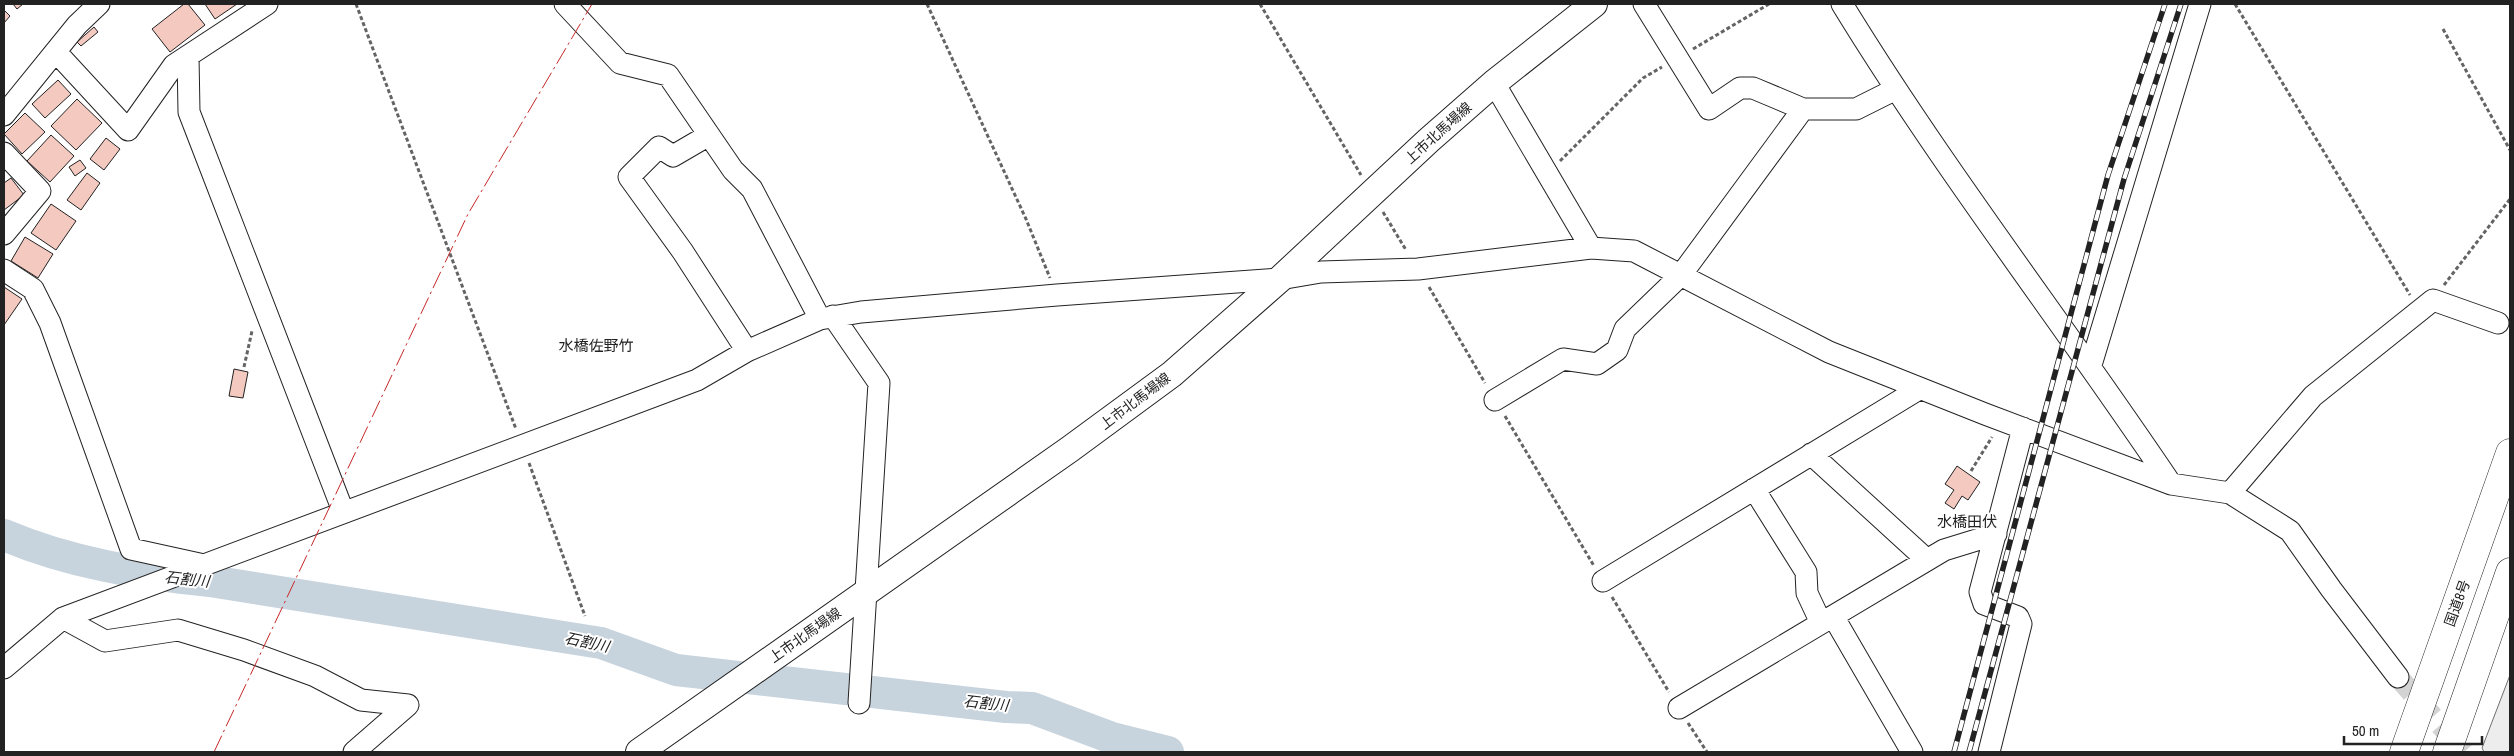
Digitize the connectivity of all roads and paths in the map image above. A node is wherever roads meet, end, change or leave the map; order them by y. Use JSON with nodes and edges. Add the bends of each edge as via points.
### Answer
{"nodes":[{"id":1,"x":99,"y":4,"type":"edge"},
{"id":2,"x":267,"y":4,"type":"edge"},
{"id":3,"x":356,"y":4,"type":"edge"},
{"id":4,"x":565,"y":4,"type":"edge"},
{"id":5,"x":927,"y":4,"type":"edge"},
{"id":6,"x":1260,"y":4,"type":"edge"},
{"id":7,"x":1594,"y":4,"type":"edge"},
{"id":8,"x":1644,"y":4,"type":"edge"},
{"id":9,"x":1769,"y":4,"type":"edge"},
{"id":10,"x":1842,"y":4,"type":"edge"},
{"id":11,"x":2200,"y":4,"type":"edge"},
{"id":12,"x":2235,"y":4,"type":"edge"},
{"id":13,"x":2443,"y":29,"type":"dead end"},
{"id":14,"x":56,"y":52,"type":"junction"},
{"id":15,"x":188,"y":56,"type":"junction"},
{"id":16,"x":1678,"y":58,"type":"junction"},
{"id":17,"x":1494,"y":83,"type":"junction"},
{"id":18,"x":1894,"y":90,"type":"junction"},
{"id":19,"x":1803,"y":109,"type":"junction"},
{"id":20,"x":4,"y":115,"type":"edge"},
{"id":21,"x":709,"y":135,"type":"junction"},
{"id":22,"x":2510,"y":150,"type":"edge"},
{"id":23,"x":4,"y":153,"type":"edge"},
{"id":24,"x":1547,"y":173,"type":"junction"},
{"id":25,"x":1371,"y":193,"type":"junction"},
{"id":26,"x":2510,"y":199,"type":"edge"},
{"id":27,"x":4,"y":234,"type":"edge"},
{"id":28,"x":1591,"y":248,"type":"junction"},
{"id":29,"x":1418,"y":269,"type":"junction"},
{"id":30,"x":4,"y":270,"type":"edge"},
{"id":31,"x":1681,"y":275,"type":"junction"},
{"id":32,"x":1280,"y":279,"type":"junction"},
{"id":33,"x":1057,"y":295,"type":"junction"},
{"id":34,"x":2426,"y":305,"type":"junction"},
{"id":35,"x":827,"y":318,"type":"junction"},
{"id":36,"x":270,"y":322,"type":"junction"},
{"id":37,"x":2498,"y":323,"type":"dead end"},
{"id":38,"x":747,"y":351,"type":"junction"},
{"id":39,"x":2091,"y":365,"type":"junction"},
{"id":40,"x":244,"y":367,"type":"dead end"},
{"id":41,"x":1919,"y":389,"type":"junction"},
{"id":42,"x":1495,"y":400,"type":"junction"},
{"id":43,"x":2003,"y":420,"type":"junction"},
{"id":44,"x":2024,"y":428,"type":"junction"},
{"id":45,"x":523,"y":446,"type":"junction"},
{"id":46,"x":2510,"y":453,"type":"edge"},
{"id":47,"x":1811,"y":454,"type":"junction"},
{"id":48,"x":1971,"y":471,"type":"dead end"},
{"id":49,"x":2171,"y":484,"type":"junction"},
{"id":50,"x":1754,"y":489,"type":"junction"},
{"id":51,"x":2230,"y":493,"type":"junction"},
{"id":52,"x":343,"y":511,"type":"junction"},
{"id":53,"x":1996,"y":534,"type":"junction"},
{"id":54,"x":1928,"y":560,"type":"junction"},
{"id":55,"x":197,"y":568,"type":"junction"},
{"id":56,"x":2510,"y":572,"type":"edge"},
{"id":57,"x":1603,"y":581,"type":"junction"},
{"id":58,"x":867,"y":592,"type":"junction"},
{"id":59,"x":585,"y":616,"type":"dead end"},
{"id":60,"x":63,"y":618,"type":"junction"},
{"id":61,"x":1827,"y":620,"type":"junction"},
{"id":62,"x":4,"y":668,"type":"edge"},
{"id":63,"x":2398,"y":677,"type":"tunnel mouth"},
{"id":64,"x":859,"y":703,"type":"dead end"},
{"id":65,"x":1678,"y":708,"type":"junction"},
{"id":66,"x":354,"y":752,"type":"edge"},
{"id":67,"x":639,"y":752,"type":"edge"},
{"id":68,"x":1707,"y":752,"type":"edge"},
{"id":69,"x":1912,"y":752,"type":"edge"},
{"id":70,"x":1989,"y":752,"type":"edge"},
{"id":71,"x":2404,"y":752,"type":"edge"},
{"id":72,"x":2447,"y":752,"type":"edge"}],
"edges":[{"from":1,"to":14,"type":"street"},
{"from":2,"to":15,"type":"street"},
{"from":3,"to":45,"type":"path"},
{"from":4,"to":21,"type":"street","via":[[620,63],[668,75]]},
{"from":5,"to":33,"type":"path","via":[[1026,219]]},
{"from":6,"to":25,"type":"path"},
{"from":7,"to":17,"type":"main road","name":"上市北馬場線"},
{"from":8,"to":16,"type":"street"},
{"from":9,"to":16,"type":"path"},
{"from":10,"to":18,"type":"street"},
{"from":11,"to":39,"type":"street"},
{"from":12,"to":34,"type":"path"},
{"from":13,"to":22,"type":"path"},
{"from":14,"to":15,"type":"street","via":[[128,130],[174,65]]},
{"from":14,"to":20,"type":"street"},
{"from":15,"to":36,"type":"street","via":[[189,112]]},
{"from":16,"to":19,"type":"street","via":[[1709,109],[1740,88],[1753,88]]},
{"from":16,"to":24,"type":"path","via":[[1643,78]]},
{"from":17,"to":24,"type":"street"},
{"from":17,"to":25,"type":"main road","name":"上市北馬場線"},
{"from":18,"to":19,"type":"street","via":[[1856,109]]},
{"from":18,"to":39,"type":"street"},
{"from":19,"to":31,"type":"street"},
{"from":21,"to":35,"type":"street","via":[[733,170],[752,189]]},
{"from":21,"to":38,"type":"street","via":[[673,156],[659,147],[629,177],[683,252]]},
{"from":23,"to":27,"type":"street","via":[[40,191]]},
{"from":24,"to":28,"type":"street"},
{"from":25,"to":29,"type":"path"},
{"from":25,"to":32,"type":"main road","name":"上市北馬場線"},
{"from":26,"to":34,"type":"path"},
{"from":28,"to":29,"type":"street"},
{"from":28,"to":31,"type":"street","via":[[1634,250]]},
{"from":29,"to":32,"type":"street","via":[[1321,272]]},
{"from":29,"to":42,"type":"path"},
{"from":30,"to":55,"type":"street","via":[[33,288],[50,324],[131,549]]},
{"from":31,"to":41,"type":"street","via":[[1829,352]]},
{"from":31,"to":42,"type":"street","via":[[1625,329],[1617,350],[1597,364],[1563,359]]},
{"from":32,"to":33,"type":"street"},
{"from":32,"to":58,"type":"main road","name":"上市北馬場線","via":[[1172,374]]},
{"from":33,"to":35,"type":"street"},
{"from":34,"to":37,"type":"street"},
{"from":34,"to":51,"type":"street","via":[[2313,396]]},
{"from":35,"to":38,"type":"street"},
{"from":35,"to":58,"type":"street","via":[[879,383]]},
{"from":36,"to":40,"type":"path","via":[[252,331]]},
{"from":36,"to":52,"type":"street"},
{"from":38,"to":45,"type":"street","via":[[697,380]]},
{"from":39,"to":49,"type":"street"},
{"from":41,"to":43,"type":"street"},
{"from":41,"to":47,"type":"street"},
{"from":42,"to":57,"type":"path"},
{"from":43,"to":44,"type":"street"},
{"from":43,"to":48,"type":"path"},
{"from":44,"to":49,"type":"street"},
{"from":44,"to":53,"type":"street"},
{"from":45,"to":52,"type":"street"},
{"from":45,"to":59,"type":"path"},
{"from":46,"to":71,"type":"highway","name":"国道8号"},
{"from":47,"to":50,"type":"street"},
{"from":47,"to":54,"type":"street"},
{"from":49,"to":51,"type":"street"},
{"from":50,"to":57,"type":"street"},
{"from":50,"to":61,"type":"street","via":[[1806,572],[1807,593]]},
{"from":51,"to":63,"type":"street","via":[[2290,531]]},
{"from":52,"to":55,"type":"street"},
{"from":53,"to":54,"type":"street","via":[[1944,550]]},
{"from":53,"to":70,"type":"street","via":[[1980,592],[1984,604],[2018,617],[2021,624]]},
{"from":54,"to":61,"type":"street"},
{"from":55,"to":60,"type":"street"},
{"from":56,"to":72,"type":"highway"},
{"from":57,"to":65,"type":"path"},
{"from":58,"to":64,"type":"street"},
{"from":58,"to":67,"type":"main road","name":"上市北馬場線"},
{"from":60,"to":62,"type":"street"},
{"from":60,"to":66,"type":"street","via":[[105,642],[178,630],[315,676],[361,700],[408,705]]},
{"from":61,"to":65,"type":"street"},
{"from":61,"to":69,"type":"street"},
{"from":65,"to":68,"type":"path"}]}
